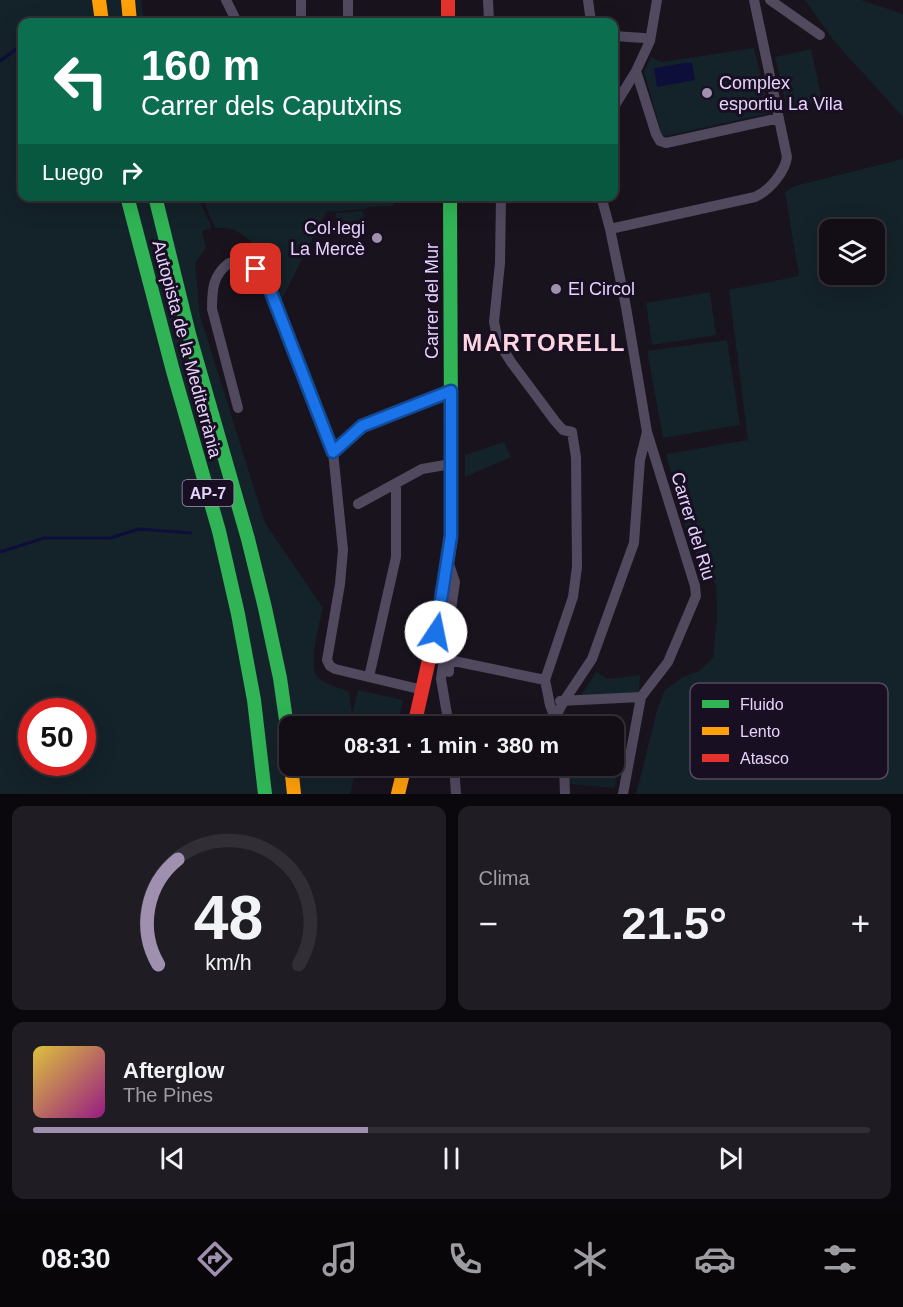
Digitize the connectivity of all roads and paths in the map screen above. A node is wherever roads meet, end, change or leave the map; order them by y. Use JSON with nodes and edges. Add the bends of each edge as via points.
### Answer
{"nodes":[{"id":1,"x":99,"y":0,"type":"edge"},
{"id":2,"x":128,"y":0,"type":"edge"},
{"id":3,"x":226,"y":0,"type":"edge"},
{"id":4,"x":301,"y":0,"type":"edge"},
{"id":5,"x":348,"y":0,"type":"edge"},
{"id":6,"x":448,"y":0,"type":"edge"},
{"id":7,"x":488,"y":0,"type":"edge"},
{"id":8,"x":588,"y":0,"type":"edge"},
{"id":9,"x":657,"y":0,"type":"edge"},
{"id":10,"x":754,"y":0,"type":"edge"},
{"id":11,"x":770,"y":0,"type":"edge"},
{"id":12,"x":101,"y":18,"type":"edge"},
{"id":13,"x":130,"y":18,"type":"edge"},
{"id":14,"x":235,"y":18,"type":"edge"},
{"id":15,"x":302,"y":18,"type":"edge"},
{"id":16,"x":348,"y":18,"type":"edge"},
{"id":17,"x":448,"y":18,"type":"edge"},
{"id":18,"x":489,"y":18,"type":"edge"},
{"id":19,"x":590,"y":18,"type":"edge"},
{"id":20,"x":820,"y":35,"type":"dead end"},
{"id":21,"x":618,"y":36,"type":"edge"},
{"id":22,"x":650,"y":41,"type":"junction"},
{"id":23,"x":636,"y":71,"type":"junction"},
{"id":24,"x":618,"y":100,"type":"edge"},
{"id":25,"x":779,"y":118,"type":"junction"},
{"id":26,"x":128,"y":201,"type":"edge"},
{"id":27,"x":156,"y":201,"type":"edge"},
{"id":28,"x":450,"y":201,"type":"edge"},
{"id":29,"x":501,"y":201,"type":"edge"},
{"id":30,"x":602,"y":201,"type":"edge"},
{"id":31,"x":610,"y":229,"type":"junction"},
{"id":32,"x":451,"y":391,"type":"junction"},
{"id":33,"x":238,"y":408,"type":"dead end"},
{"id":34,"x":647,"y":432,"type":"junction"},
{"id":35,"x":333,"y":452,"type":"junction"},
{"id":36,"x":452,"y":464,"type":"junction"},
{"id":37,"x":396,"y":484,"type":"junction"},
{"id":38,"x":358,"y":504,"type":"dead end"},
{"id":39,"x":448,"y":562,"type":"junction"},
{"id":40,"x":369,"y":677,"type":"junction"},
{"id":41,"x":545,"y":680,"type":"junction"},
{"id":42,"x":423,"y":690,"type":"junction"},
{"id":43,"x":547,"y":694,"type":"junction"},
{"id":44,"x":641,"y":697,"type":"junction"},
{"id":45,"x":564,"y":701,"type":"junction"},
{"id":46,"x":447,"y":711,"type":"junction"},
{"id":47,"x":285,"y":716,"type":"edge"},
{"id":48,"x":416,"y":716,"type":"edge"},
{"id":49,"x":448,"y":716,"type":"edge"},
{"id":50,"x":554,"y":716,"type":"edge"},
{"id":51,"x":558,"y":716,"type":"edge"},
{"id":52,"x":292,"y":776,"type":"edge"},
{"id":53,"x":402,"y":776,"type":"edge"},
{"id":54,"x":455,"y":776,"type":"edge"},
{"id":55,"x":564,"y":776,"type":"edge"},
{"id":56,"x":265,"y":794,"type":"edge"},
{"id":57,"x":294,"y":794,"type":"edge"},
{"id":58,"x":398,"y":794,"type":"edge"},
{"id":59,"x":456,"y":794,"type":"edge"},
{"id":60,"x":565,"y":794,"type":"edge"},
{"id":61,"x":622,"y":794,"type":"edge"}],
"edges":[{"from":1,"to":12,"type":"main road"},
{"from":2,"to":13,"type":"main road"},
{"from":3,"to":14,"type":"street"},
{"from":4,"to":15,"type":"street"},
{"from":5,"to":16,"type":"street"},
{"from":6,"to":17,"type":"main road"},
{"from":7,"to":18,"type":"street"},
{"from":8,"to":19,"type":"street"},
{"from":9,"to":22,"type":"street"},
{"from":10,"to":25,"type":"street"},
{"from":11,"to":20,"type":"street"},
{"from":21,"to":22,"type":"street"},
{"from":22,"to":23,"type":"street"},
{"from":23,"to":24,"type":"street"},
{"from":23,"to":25,"type":"street","via":[[656,134],[666,144]]},
{"from":25,"to":31,"type":"street","via":[[787,157],[784,169],[762,194]]},
{"from":26,"to":56,"type":"main road","name":"Autopista de la Mediterrània","number":"AP-7","via":[[219,531],[254,700]]},
{"from":27,"to":47,"type":"main road","name":"Autopista de la Mediterrània","number":"AP-7","via":[[183,312],[261,588]]},
{"from":28,"to":32,"type":"main road","name":"Carrer del Mur"},
{"from":29,"to":41,"type":"street","via":[[494,322],[498,341],[563,430],[572,432],[576,457],[577,567],[573,597]]},
{"from":30,"to":31,"type":"street","name":"Carrer del Riu"},
{"from":31,"to":34,"type":"street","name":"Carrer del Riu"},
{"from":32,"to":35,"type":"street","via":[[362,426]]},
{"from":32,"to":36,"type":"main road","name":"Carrer del Mur"},
{"from":33,"to":35,"type":"street","via":[[212,309],[215,279],[229,263],[250,265],[267,282]]},
{"from":34,"to":44,"type":"street","name":"Carrer del Riu","via":[[696,591],[669,662]]},
{"from":34,"to":45,"type":"street","via":[[640,460],[634,543],[592,659]]},
{"from":35,"to":40,"type":"street","via":[[343,550],[327,660],[335,669]]},
{"from":36,"to":37,"type":"street","via":[[422,469]]},
{"from":36,"to":39,"type":"main road","name":"Carrer del Mur"},
{"from":37,"to":38,"type":"street"},
{"from":37,"to":40,"type":"street","via":[[396,557]]},
{"from":39,"to":42,"type":"main road","name":"Carrer del Mur"},
{"from":39,"to":46,"type":"street","via":[[455,582],[441,679]]},
{"from":40,"to":42,"type":"street"},
{"from":41,"to":43,"type":"street"},
{"from":41,"to":46,"type":"street","via":[[449,660]]},
{"from":42,"to":48,"type":"main road","name":"Carrer del Mur"},
{"from":43,"to":45,"type":"street"},
{"from":43,"to":50,"type":"street"},
{"from":44,"to":45,"type":"street"},
{"from":44,"to":61,"type":"street","name":"Carrer del Riu"},
{"from":45,"to":51,"type":"street"},
{"from":46,"to":49,"type":"street"},
{"from":52,"to":57,"type":"main road"},
{"from":53,"to":58,"type":"main road"},
{"from":54,"to":59,"type":"street"},
{"from":55,"to":60,"type":"street"}]}
